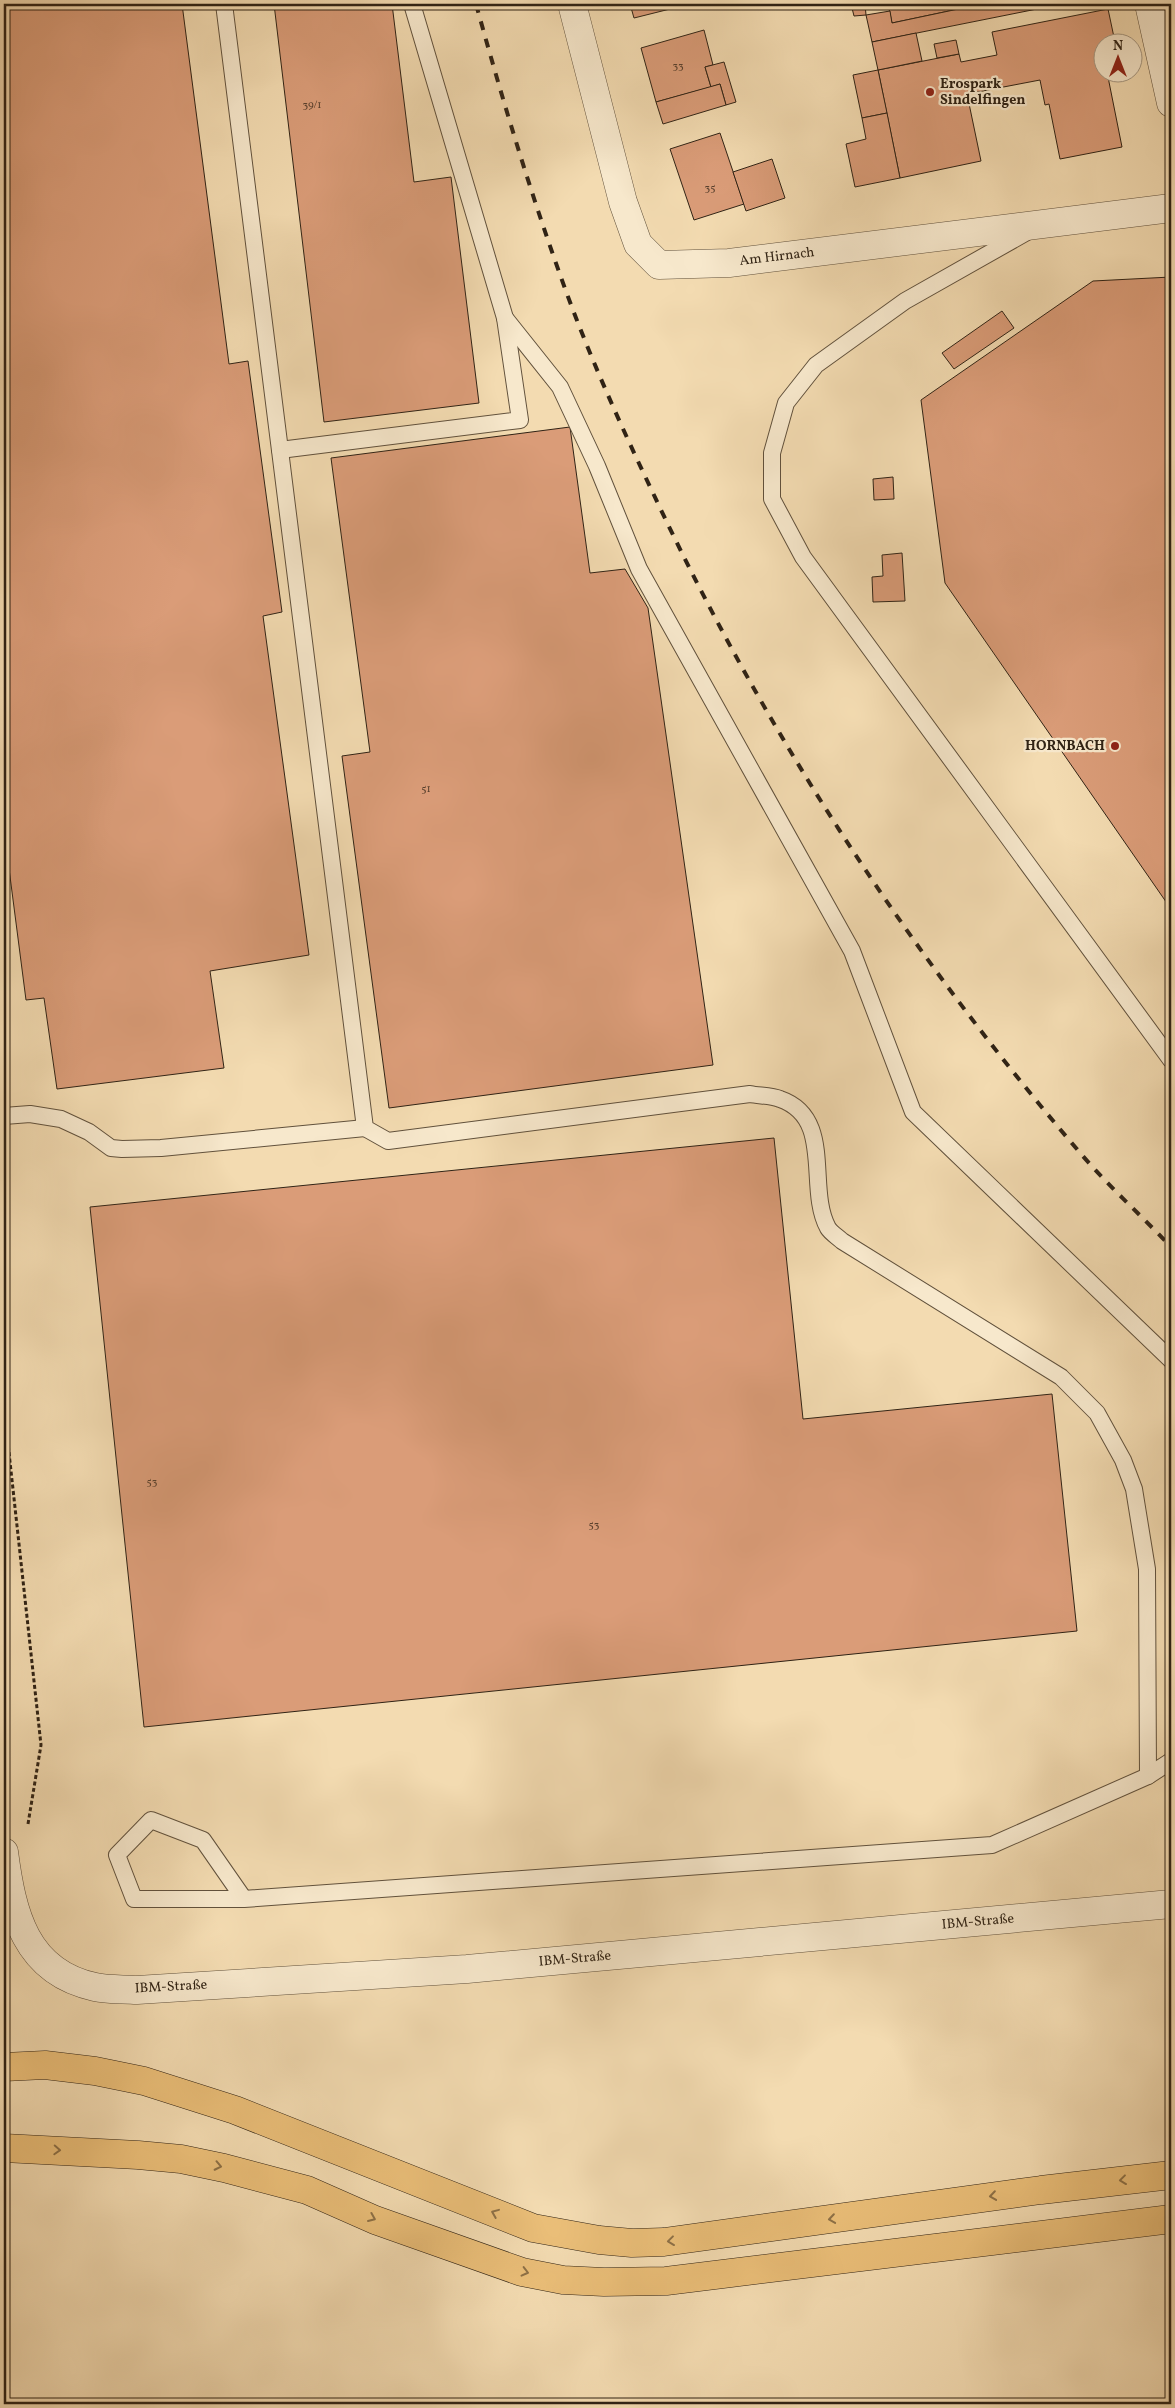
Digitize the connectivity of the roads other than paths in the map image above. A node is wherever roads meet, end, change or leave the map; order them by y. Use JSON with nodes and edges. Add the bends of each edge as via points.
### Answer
{"nodes":[{"id":1,"x":224,"y":4,"type":"edge"},
{"id":2,"x":412,"y":4,"type":"edge"},
{"id":3,"x":572,"y":4,"type":"edge"},
{"id":4,"x":1149,"y":4,"type":"edge"},
{"id":5,"x":1171,"y":103,"type":"edge"},
{"id":6,"x":1171,"y":208,"type":"edge"},
{"id":7,"x":1039,"y":225,"type":"junction"},
{"id":8,"x":505,"y":318,"type":"junction"},
{"id":9,"x":280,"y":450,"type":"junction"},
{"id":10,"x":1171,"y":1060,"type":"edge"},
{"id":11,"x":4,"y":1116,"type":"edge"},
{"id":12,"x":365,"y":1128,"type":"junction"},
{"id":13,"x":1171,"y":1360,"type":"edge"},
{"id":14,"x":1171,"y":1761,"type":"edge"},
{"id":15,"x":1148,"y":1776,"type":"junction"},
{"id":16,"x":4,"y":1852,"type":"edge"},
{"id":17,"x":244,"y":1899,"type":"junction"},
{"id":18,"x":1171,"y":1904,"type":"edge"},
{"id":19,"x":4,"y":2067,"type":"edge"},
{"id":20,"x":4,"y":2148,"type":"edge"},
{"id":21,"x":1171,"y":2175,"type":"edge"},
{"id":22,"x":1171,"y":2219,"type":"edge"}],
"edges":[{"from":1,"to":9,"type":"lane"},
{"from":2,"to":8,"type":"lane"},
{"from":3,"to":7,"type":"street","name":"Am Hirnach","via":[[623,202],[638,244],[659,265],[729,263]]},
{"from":4,"to":5,"type":"street"},
{"from":6,"to":7,"type":"street","name":"Am Hirnach"},
{"from":7,"to":10,"type":"lane","via":[[905,301],[816,365],[786,403],[772,452],[772,499],[803,557]]},
{"from":8,"to":9,"type":"lane","via":[[520,420]]},
{"from":8,"to":13,"type":"lane","via":[[560,387],[597,466],[639,570],[852,951],[913,1112]]},
{"from":9,"to":12,"type":"lane"},
{"from":11,"to":12,"type":"lane","via":[[30,1114],[60,1119],[89,1132],[111,1148],[122,1149]]},
{"from":12,"to":15,"type":"lane","via":[[388,1141],[750,1094],[780,1099],[803,1113],[813,1129],[822,1211],[829,1229],[1061,1377],[1097,1413],[1123,1460],[1134,1489],[1147,1569]]},
{"from":14,"to":15,"type":"lane"},
{"from":15,"to":17,"type":"lane","via":[[992,1845]]},
{"from":16,"to":18,"type":"street","name":"IBM-Straße","via":[[14,1911],[38,1956],[67,1978],[96,1987],[137,1990],[468,1969]]},
{"from":17,"to":17,"type":"lane","via":[[203,1840],[151,1820],[117,1854],[134,1899]]},
{"from":21,"to":19,"type":"highway","one_way":true,"via":[[664,2242],[599,2240],[533,2228],[235,2110],[144,2081],[45,2065]]},
{"from":20,"to":22,"type":"highway","one_way":true,"via":[[138,2155],[224,2168],[307,2190],[375,2220],[522,2272],[563,2280],[666,2281]]}]}
